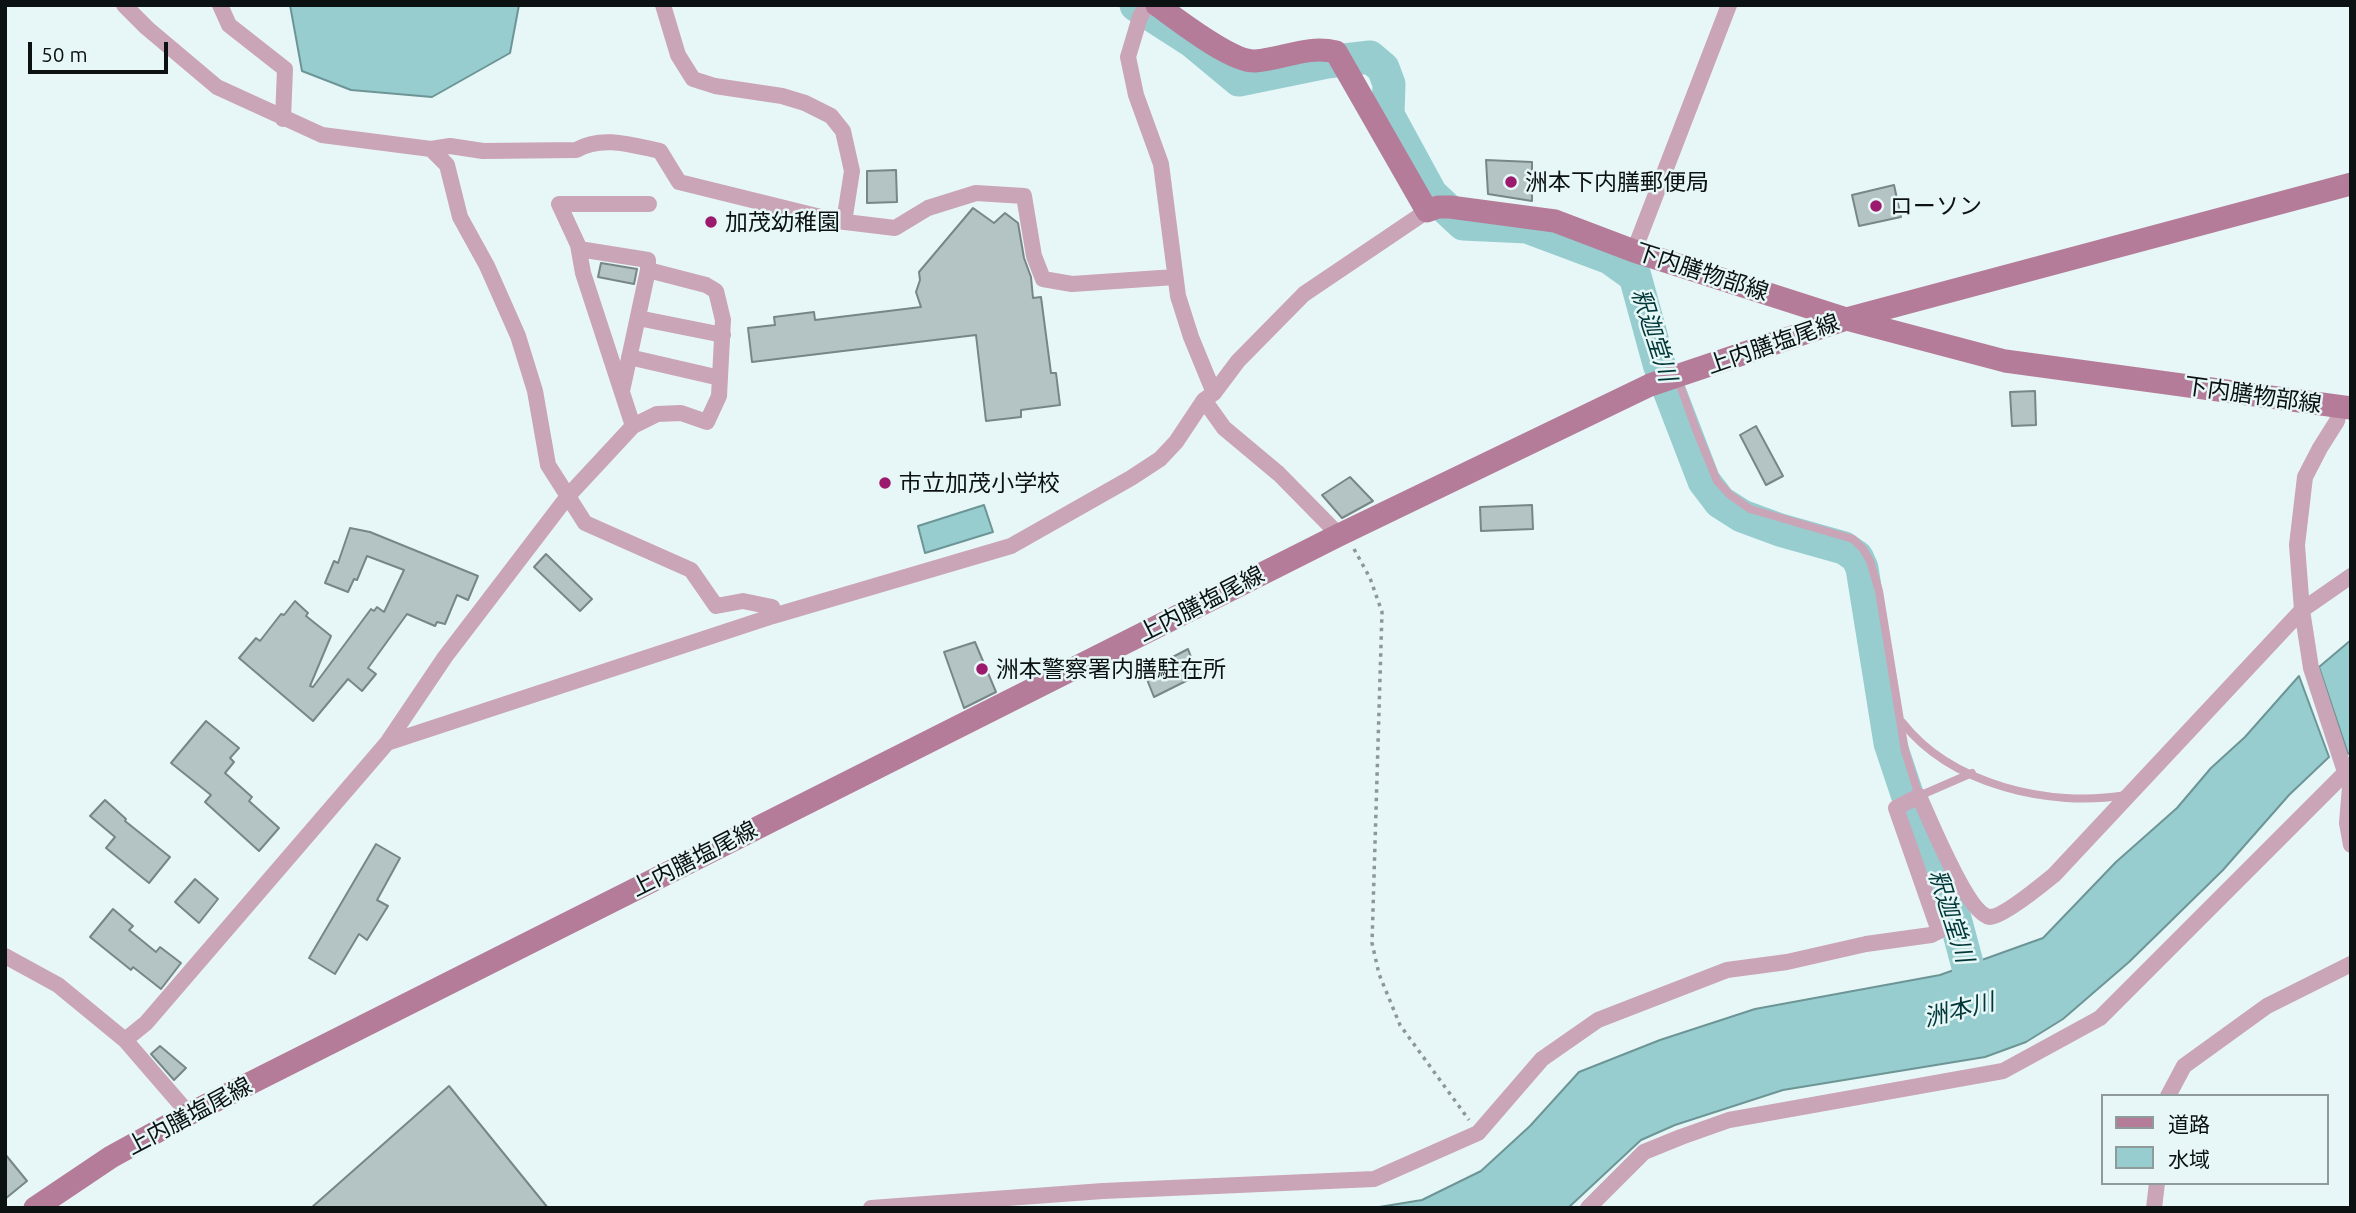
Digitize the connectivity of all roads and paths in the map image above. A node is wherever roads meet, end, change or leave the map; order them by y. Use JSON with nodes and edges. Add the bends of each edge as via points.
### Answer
{"nodes":[{"id":1,"x":124,"y":5,"type":"edge"},
{"id":2,"x":220,"y":5,"type":"edge"},
{"id":3,"x":663,"y":5,"type":"edge"},
{"id":4,"x":1729,"y":5,"type":"edge"},
{"id":5,"x":1148,"y":9,"type":"edge"},
{"id":6,"x":283,"y":119,"type":"junction"},
{"id":7,"x":431,"y":149,"type":"junction"},
{"id":8,"x":2351,"y":184,"type":"edge"},
{"id":9,"x":649,"y":204,"type":"dead end"},
{"id":10,"x":1438,"y":208,"type":"junction"},
{"id":11,"x":844,"y":222,"type":"junction"},
{"id":12,"x":579,"y":249,"type":"junction"},
{"id":13,"x":1634,"y":251,"type":"junction"},
{"id":14,"x":648,"y":271,"type":"junction"},
{"id":15,"x":1175,"y":277,"type":"junction"},
{"id":16,"x":638,"y":318,"type":"junction"},
{"id":17,"x":1846,"y":318,"type":"junction"},
{"id":18,"x":723,"y":335,"type":"junction"},
{"id":19,"x":629,"y":357,"type":"junction"},
{"id":20,"x":1675,"y":377,"type":"junction"},
{"id":21,"x":720,"y":378,"type":"junction"},
{"id":22,"x":622,"y":392,"type":"junction"},
{"id":23,"x":1209,"y":396,"type":"junction"},
{"id":24,"x":2348,"y":405,"type":"edge"},
{"id":25,"x":633,"y":426,"type":"junction"},
{"id":26,"x":568,"y":496,"type":"junction"},
{"id":27,"x":1339,"y":535,"type":"junction"},
{"id":28,"x":2351,"y":576,"type":"edge"},
{"id":29,"x":2302,"y":610,"type":"junction"},
{"id":30,"x":774,"y":616,"type":"junction"},
{"id":31,"x":1900,"y":720,"type":"junction"},
{"id":32,"x":387,"y":743,"type":"junction"},
{"id":33,"x":1972,"y":774,"type":"junction"},
{"id":34,"x":2347,"y":776,"type":"edge"},
{"id":35,"x":2129,"y":794,"type":"junction"},
{"id":36,"x":1919,"y":796,"type":"junction"},
{"id":37,"x":2351,"y":845,"type":"edge"},
{"id":38,"x":5,"y":956,"type":"edge"},
{"id":39,"x":2351,"y":964,"type":"edge"},
{"id":40,"x":125,"y":1040,"type":"junction"},
{"id":41,"x":2169,"y":1094,"type":"edge"},
{"id":42,"x":189,"y":1114,"type":"junction"},
{"id":43,"x":1478,"y":1133,"type":"junction"},
{"id":44,"x":2157,"y":1185,"type":"edge"},
{"id":45,"x":35,"y":1208,"type":"edge"},
{"id":46,"x":872,"y":1208,"type":"edge"},
{"id":47,"x":1588,"y":1208,"type":"edge"},
{"id":48,"x":2154,"y":1208,"type":"edge"}],
"edges":[{"from":1,"to":6,"type":"street","via":[[217,87]]},
{"from":2,"to":6,"type":"street","via":[[229,25],[285,69]]},
{"from":3,"to":11,"type":"street","via":[[678,55],[694,79],[782,96],[831,116],[843,131],[852,171]]},
{"from":4,"to":13,"type":"street"},
{"from":5,"to":10,"type":"main road","via":[[1236,57],[1254,61],[1320,48],[1341,60]]},
{"from":5,"to":15,"type":"street","via":[[1128,57],[1136,95],[1161,164]]},
{"from":6,"to":7,"type":"street","via":[[321,135]]},
{"from":7,"to":11,"type":"street","via":[[576,150],[589,142],[623,143],[660,150],[679,183]]},
{"from":7,"to":26,"type":"street","via":[[447,165],[460,218],[518,335],[535,391],[548,465]]},
{"from":8,"to":17,"type":"main road","name":"上内膳塩尾線"},
{"from":9,"to":12,"type":"street","via":[[559,204]]},
{"from":10,"to":13,"type":"main road","name":"下内膳物部線","via":[[1555,221]]},
{"from":10,"to":23,"type":"street","via":[[1304,294]]},
{"from":11,"to":15,"type":"street","via":[[895,228],[928,208],[976,193],[1024,196],[1034,256],[1043,279],[1072,284]]},
{"from":12,"to":14,"type":"street","via":[[648,260]]},
{"from":12,"to":22,"type":"street"},
{"from":13,"to":17,"type":"main road","name":"下内膳物部線"},
{"from":14,"to":16,"type":"street"},
{"from":14,"to":18,"type":"street","via":[[716,291]]},
{"from":15,"to":23,"type":"street"},
{"from":16,"to":18,"type":"street"},
{"from":16,"to":19,"type":"street"},
{"from":17,"to":20,"type":"main road","name":"上内膳塩尾線"},
{"from":17,"to":24,"type":"main road","name":"下内膳物部線","via":[[2006,361]]},
{"from":18,"to":21,"type":"street"},
{"from":19,"to":21,"type":"street"},
{"from":19,"to":22,"type":"street"},
{"from":20,"to":27,"type":"main road","name":"上内膳塩尾線"},
{"from":20,"to":31,"type":"lane","via":[[1717,481],[1730,495],[1751,509],[1853,538],[1863,549],[1879,591]]},
{"from":21,"to":25,"type":"street","via":[[719,396],[707,422],[681,413],[657,414]]},
{"from":22,"to":25,"type":"street"},
{"from":23,"to":27,"type":"street","via":[[1224,428],[1279,474]]},
{"from":23,"to":30,"type":"street","via":[[1160,458],[1011,546]]},
{"from":24,"to":29,"type":"street","via":[[2305,477],[2297,545]]},
{"from":25,"to":26,"type":"street"},
{"from":26,"to":30,"type":"street","via":[[585,523],[691,570],[716,606],[743,601],[772,607]]},
{"from":26,"to":32,"type":"street","via":[[445,657]]},
{"from":27,"to":42,"type":"main road","name":"上内膳塩尾線"},
{"from":27,"to":43,"type":"path","via":[[1351,544],[1370,578],[1382,612],[1372,943],[1378,974],[1400,1025]]},
{"from":28,"to":29,"type":"street"},
{"from":29,"to":34,"type":"street","via":[[2311,668]]},
{"from":29,"to":35,"type":"street"},
{"from":30,"to":32,"type":"street"},
{"from":31,"to":33,"type":"lane","via":[[1917,742]]},
{"from":31,"to":36,"type":"lane"},
{"from":32,"to":40,"type":"street","via":[[146,1023]]},
{"from":33,"to":35,"type":"lane","via":[[2045,796]]},
{"from":33,"to":36,"type":"lane"},
{"from":34,"to":37,"type":"street"},
{"from":34,"to":47,"type":"street","via":[[2100,1018],[2003,1071],[1729,1120],[1681,1137],[1644,1152]]},
{"from":35,"to":36,"type":"street","via":[[2054,875],[1993,917],[1974,907]]},
{"from":36,"to":43,"type":"street","via":[[1896,808],[1939,931],[1727,970],[1598,1020],[1542,1059]]},
{"from":38,"to":40,"type":"street","via":[[58,985]]},
{"from":39,"to":41,"type":"street","via":[[2267,1006],[2184,1066]]},
{"from":40,"to":42,"type":"street"},
{"from":42,"to":45,"type":"main road","name":"上内膳塩尾線","via":[[111,1157]]},
{"from":43,"to":46,"type":"street","via":[[1374,1179],[1103,1191]]},
{"from":44,"to":48,"type":"street"}]}
